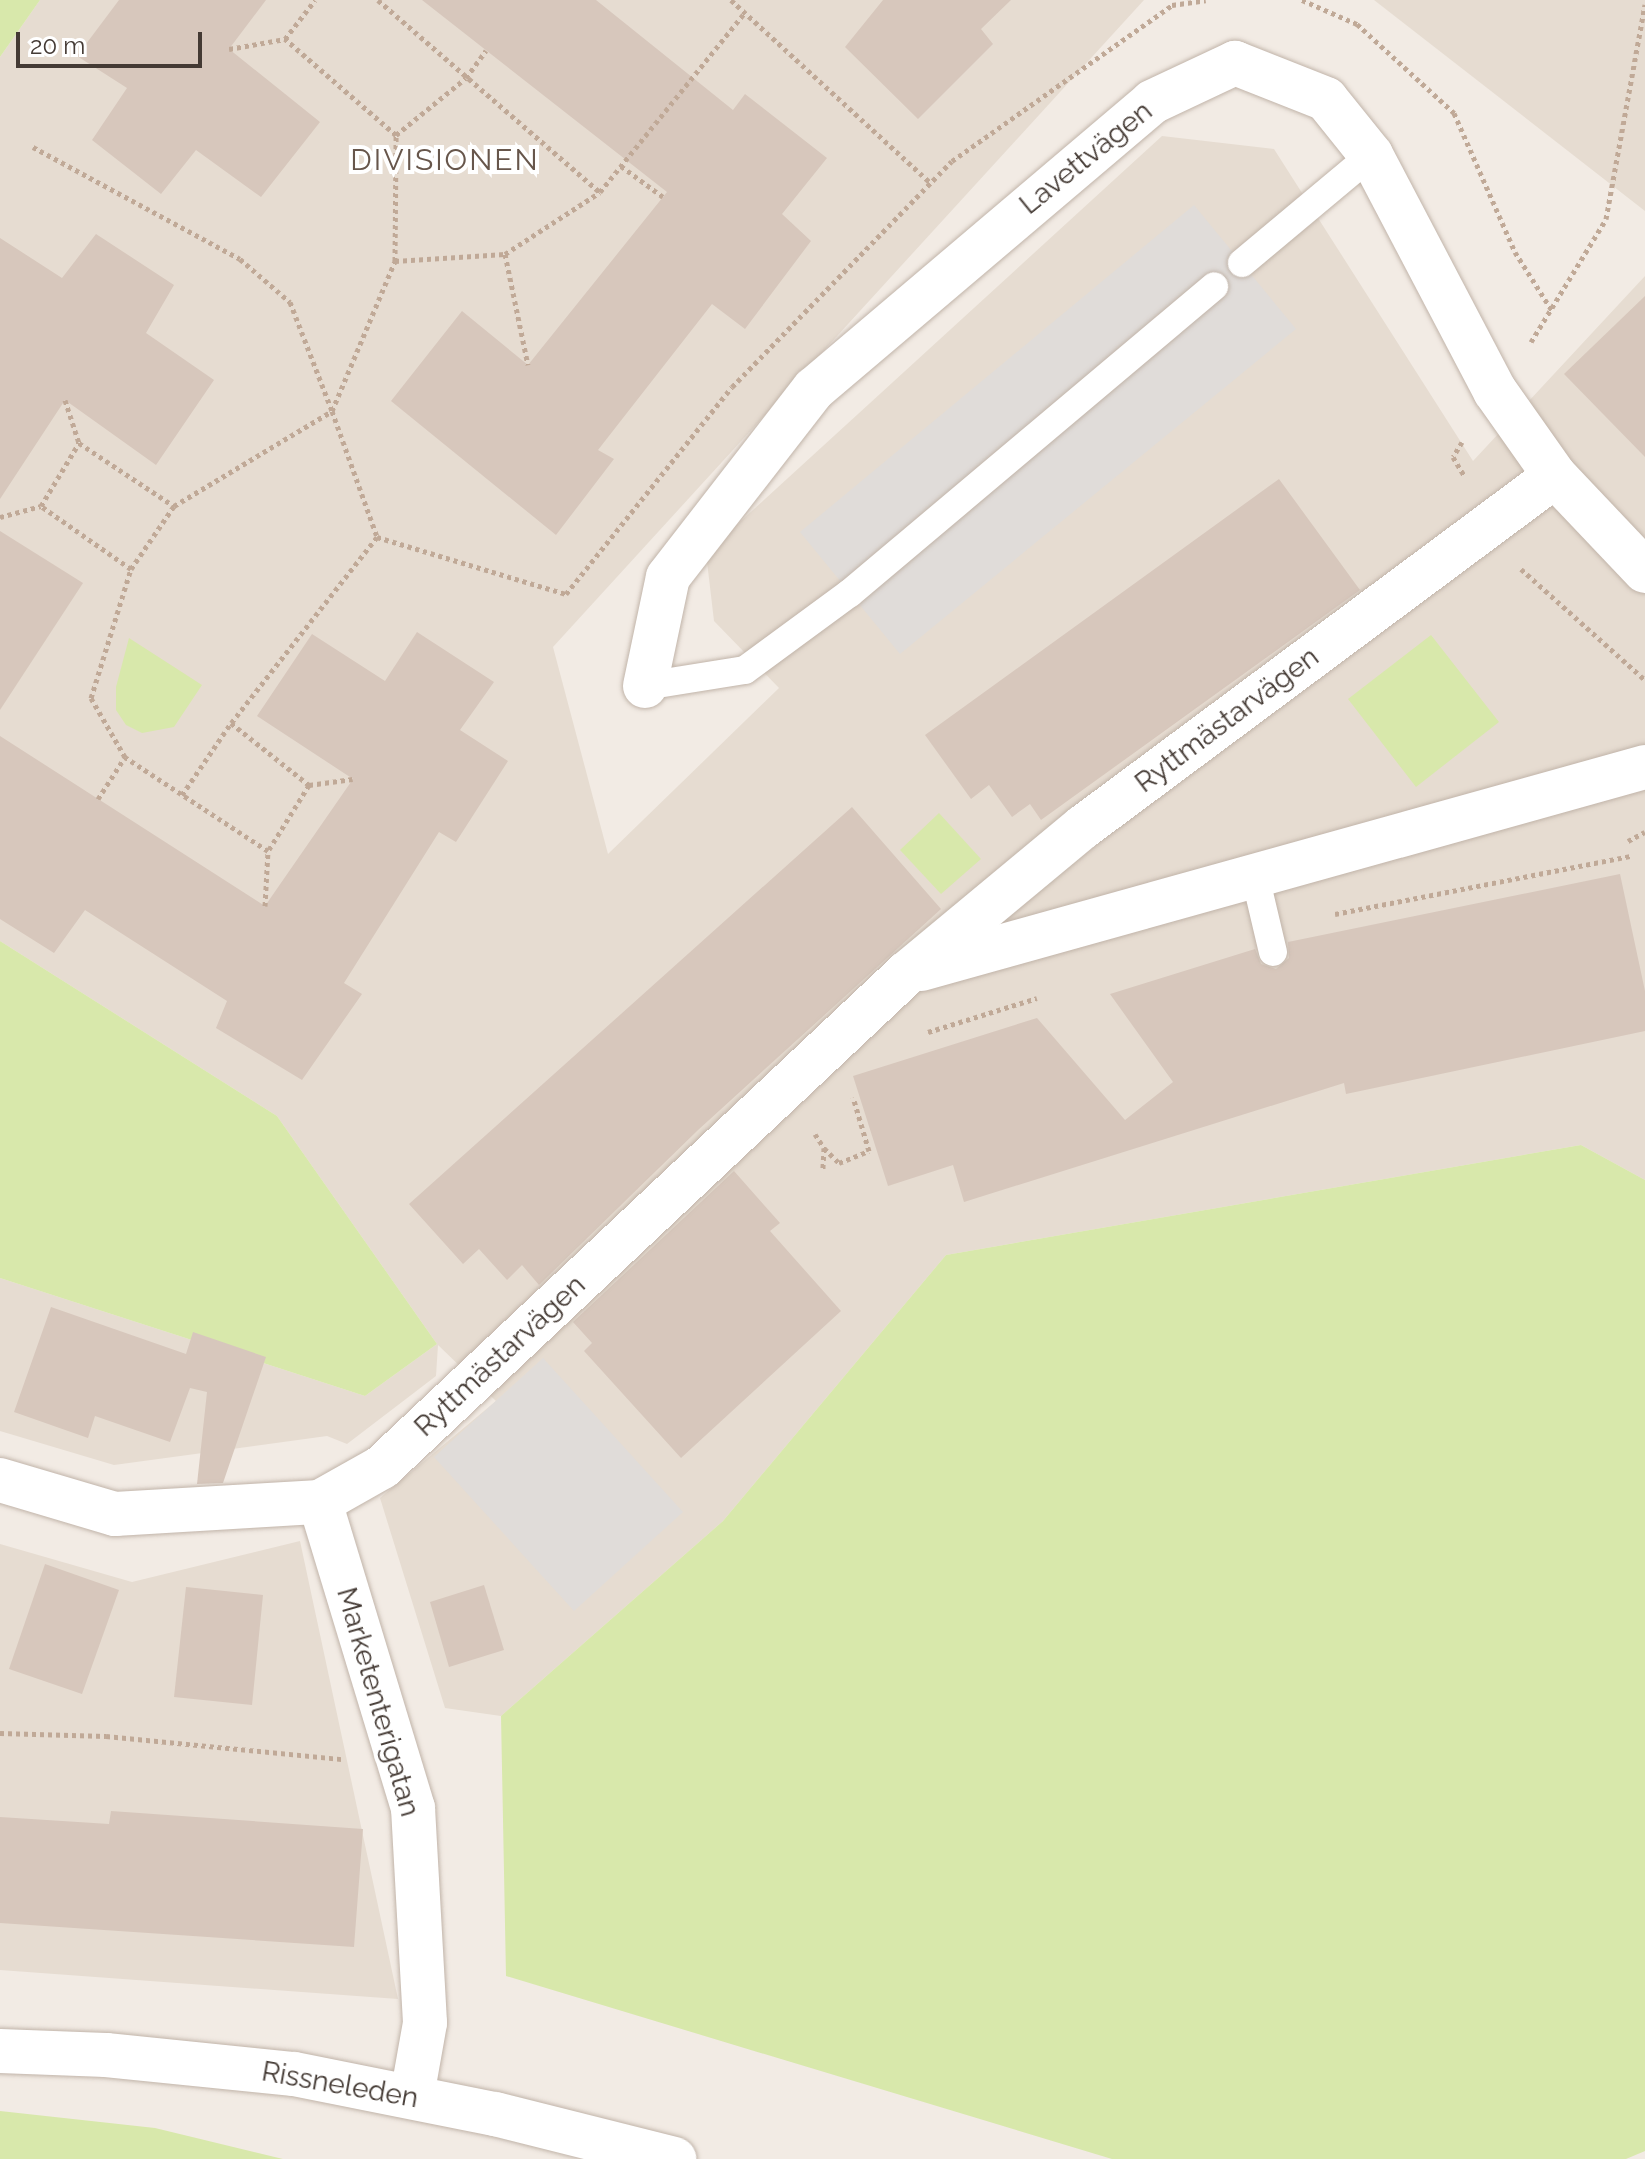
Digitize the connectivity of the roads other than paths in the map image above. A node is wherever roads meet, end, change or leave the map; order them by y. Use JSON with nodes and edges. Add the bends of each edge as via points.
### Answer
{"nodes":[{"id":1,"x":1371,"y":155,"type":"junction"},
{"id":2,"x":1242,"y":263,"type":"dead end"},
{"id":3,"x":1214,"y":286,"type":"dead end"},
{"id":4,"x":1555,"y":476,"type":"junction"},
{"id":5,"x":1645,"y":571,"type":"edge"},
{"id":6,"x":645,"y":686,"type":"joint"},
{"id":7,"x":1645,"y":767,"type":"edge"},
{"id":8,"x":1255,"y":876,"type":"junction"},
{"id":9,"x":1273,"y":952,"type":"dead end"},
{"id":10,"x":907,"y":973,"type":"junction"},
{"id":11,"x":0,"y":1480,"type":"edge"},
{"id":12,"x":320,"y":1502,"type":"junction"},
{"id":13,"x":0,"y":2051,"type":"edge"},
{"id":14,"x":412,"y":2096,"type":"junction"},
{"id":15,"x":674,"y":2159,"type":"edge"}],
"edges":[{"from":1,"to":2,"type":"lane"},
{"from":1,"to":4,"type":"street","name":"Lavettvägen","via":[[1495,391]]},
{"from":1,"to":6,"type":"street","name":"Lavettvägen","via":[[1326,99],[1235,63],[1152,102],[814,389],[668,577]]},
{"from":3,"to":6,"type":"lane","via":[[850,593],[745,670]]},
{"from":4,"to":5,"type":"street","name":"Lavettvägen"},
{"from":4,"to":10,"type":"street","name":"Ryttmästarvägen","via":[[1083,827]]},
{"from":7,"to":8,"type":"street","name":"Ryttmästarvägen"},
{"from":8,"to":9,"type":"lane"},
{"from":8,"to":10,"type":"street","name":"Ryttmästarvägen"},
{"from":10,"to":12,"type":"street","name":"Ryttmästarvägen","via":[[382,1467]]},
{"from":11,"to":12,"type":"street","name":"Ryttmästarvägen","via":[[115,1514]]},
{"from":12,"to":14,"type":"street","name":"Marketenterigatan","via":[[413,1808],[425,2023]]},
{"from":13,"to":14,"type":"street","name":"Rissneleden","via":[[106,2055],[294,2074]]},
{"from":14,"to":15,"type":"street","name":"Rissneleden"}]}
